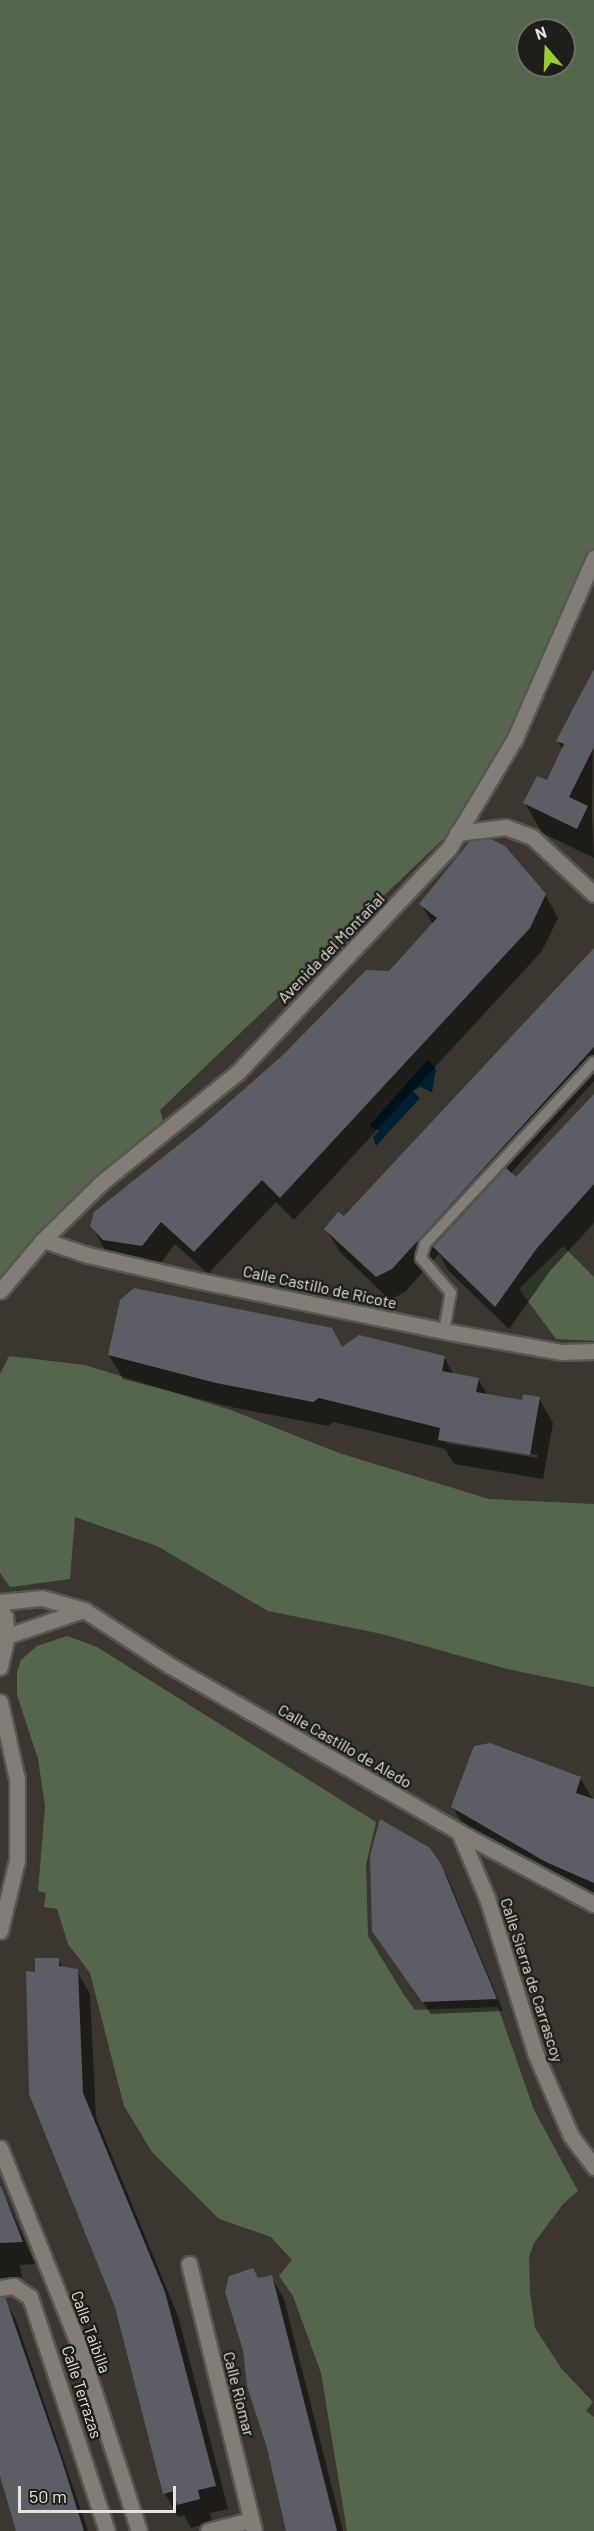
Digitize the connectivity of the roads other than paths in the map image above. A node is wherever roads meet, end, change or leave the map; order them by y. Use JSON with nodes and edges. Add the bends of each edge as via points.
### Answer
{"nodes":[{"id":1,"x":594,"y":558,"type":"edge"},
{"id":2,"x":457,"y":833,"type":"junction"},
{"id":3,"x":594,"y":894,"type":"edge"},
{"id":4,"x":594,"y":1062,"type":"edge"},
{"id":5,"x":43,"y":1240,"type":"junction"},
{"id":6,"x":0,"y":1291,"type":"edge"},
{"id":7,"x":444,"y":1332,"type":"junction"},
{"id":8,"x":594,"y":1352,"type":"edge"},
{"id":9,"x":0,"y":1602,"type":"edge"},
{"id":10,"x":0,"y":1610,"type":"edge"},
{"id":11,"x":84,"y":1610,"type":"junction"},
{"id":12,"x":4,"y":1641,"type":"edge"},
{"id":13,"x":0,"y":1667,"type":"edge"},
{"id":14,"x":0,"y":1702,"type":"edge"},
{"id":15,"x":2,"y":1726,"type":"edge"},
{"id":16,"x":459,"y":1832,"type":"junction"},
{"id":17,"x":594,"y":1904,"type":"edge"},
{"id":18,"x":0,"y":1931,"type":"edge"},
{"id":19,"x":0,"y":2148,"type":"edge"},
{"id":20,"x":594,"y":2167,"type":"edge"},
{"id":21,"x":189,"y":2265,"type":"dead end"},
{"id":22,"x":0,"y":2288,"type":"edge"},
{"id":23,"x":253,"y":2525,"type":"edge"},
{"id":24,"x":107,"y":2531,"type":"edge"},
{"id":25,"x":139,"y":2531,"type":"edge"},
{"id":26,"x":208,"y":2531,"type":"edge"}],
"edges":[{"from":1,"to":2,"type":"street","name":"Avenida del Montañal","via":[[515,738]]},
{"from":2,"to":3,"type":"street","via":[[506,827],[532,837]]},
{"from":2,"to":5,"type":"street","name":"Avenida del Montañal","via":[[386,918],[238,1072],[101,1183]]},
{"from":4,"to":7,"type":"lane","via":[[425,1244],[421,1258],[451,1293]]},
{"from":5,"to":6,"type":"street","name":"Avenida del Montañal"},
{"from":5,"to":7,"type":"street","name":"Calle Castillo de Ricote","via":[[168,1274]]},
{"from":7,"to":8,"type":"street","name":"Calle Castillo de Ricote","via":[[562,1352]]},
{"from":9,"to":11,"type":"street","name":"Calle Castillo de Aledo","via":[[42,1598]]},
{"from":10,"to":12,"type":"street","via":[[6,1617]]},
{"from":11,"to":12,"type":"street","via":[[55,1617]]},
{"from":11,"to":16,"type":"street","name":"Calle Castillo de Aledo","via":[[169,1665]]},
{"from":12,"to":13,"type":"street"},
{"from":14,"to":15,"type":"street"},
{"from":15,"to":18,"type":"street","via":[[17,1779],[17,1860]]},
{"from":16,"to":17,"type":"street","name":"Calle Castillo de Aledo"},
{"from":16,"to":20,"type":"street","name":"Calle Sierra de Carrascoy","via":[[486,1898],[536,2055],[571,2136]]},
{"from":19,"to":25,"type":"street","name":"Calle Taibilla","via":[[78,2343]]},
{"from":21,"to":23,"type":"street","name":"Calle Riomar"},
{"from":22,"to":24,"type":"street","name":"Calle Terrazas","via":[[14,2286],[30,2297]]},
{"from":23,"to":26,"type":"street"}]}
